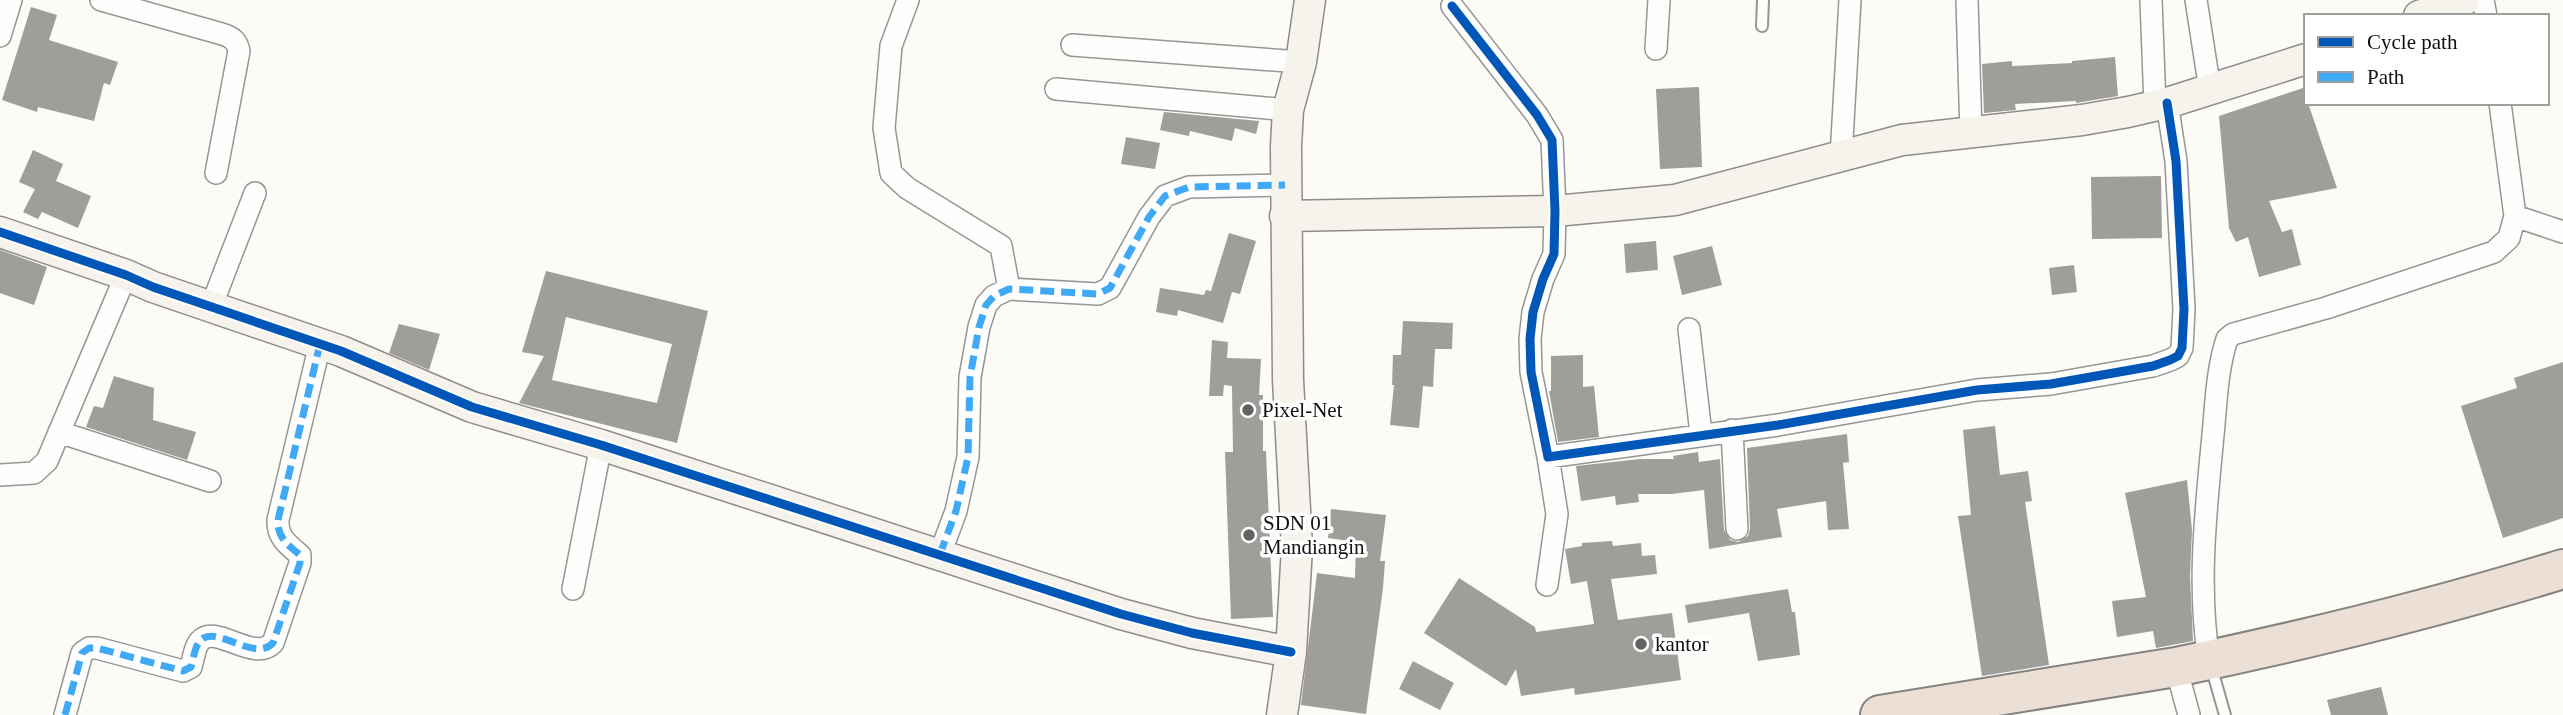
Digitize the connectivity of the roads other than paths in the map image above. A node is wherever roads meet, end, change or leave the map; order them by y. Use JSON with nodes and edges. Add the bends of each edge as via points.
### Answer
{"nodes":[{"id":1,"x":12,"y":0,"type":"edge"},
{"id":2,"x":100,"y":0,"type":"edge"},
{"id":3,"x":908,"y":0,"type":"edge"},
{"id":4,"x":1310,"y":0,"type":"edge"},
{"id":5,"x":1658,"y":0,"type":"edge"},
{"id":6,"x":1763,"y":0,"type":"edge"},
{"id":7,"x":1850,"y":0,"type":"edge"},
{"id":8,"x":1967,"y":0,"type":"edge"},
{"id":9,"x":2151,"y":0,"type":"edge"},
{"id":10,"x":2196,"y":0,"type":"edge"},
{"id":11,"x":2464,"y":0,"type":"edge"},
{"id":12,"x":1452,"y":6,"type":"dead end"},
{"id":13,"x":2425,"y":14,"type":"edge"},
{"id":14,"x":1762,"y":26,"type":"dead end"},
{"id":15,"x":0,"y":36,"type":"edge"},
{"id":16,"x":1072,"y":45,"type":"dead end"},
{"id":17,"x":1656,"y":49,"type":"dead end"},
{"id":18,"x":2304,"y":60,"type":"edge"},
{"id":19,"x":1301,"y":62,"type":"junction"},
{"id":20,"x":1056,"y":89,"type":"dead end"},
{"id":21,"x":2210,"y":90,"type":"junction"},
{"id":22,"x":2161,"y":104,"type":"junction"},
{"id":23,"x":2500,"y":105,"type":"edge"},
{"id":24,"x":1289,"y":110,"type":"junction"},
{"id":25,"x":1971,"y":133,"type":"junction"},
{"id":26,"x":1841,"y":156,"type":"junction"},
{"id":27,"x":216,"y":173,"type":"dead end"},
{"id":28,"x":1285,"y":185,"type":"junction"},
{"id":29,"x":255,"y":192,"type":"dead end"},
{"id":30,"x":1555,"y":211,"type":"junction"},
{"id":31,"x":1285,"y":216,"type":"junction"},
{"id":32,"x":2515,"y":216,"type":"junction"},
{"id":33,"x":0,"y":232,"type":"edge"},
{"id":34,"x":2563,"y":232,"type":"edge"},
{"id":35,"x":126,"y":275,"type":"junction"},
{"id":36,"x":1009,"y":289,"type":"junction"},
{"id":37,"x":212,"y":307,"type":"junction"},
{"id":38,"x":1689,"y":329,"type":"dead end"},
{"id":39,"x":320,"y":344,"type":"junction"},
{"id":40,"x":1732,"y":430,"type":"junction"},
{"id":41,"x":59,"y":432,"type":"junction"},
{"id":42,"x":1702,"y":434,"type":"junction"},
{"id":43,"x":601,"y":445,"type":"junction"},
{"id":44,"x":1548,"y":457,"type":"junction"},
{"id":45,"x":0,"y":475,"type":"edge"},
{"id":46,"x":211,"y":481,"type":"dead end"},
{"id":47,"x":1737,"y":529,"type":"dead end"},
{"id":48,"x":940,"y":554,"type":"junction"},
{"id":49,"x":2563,"y":569,"type":"edge"},
{"id":50,"x":1547,"y":585,"type":"dead end"},
{"id":51,"x":573,"y":589,"type":"dead end"},
{"id":52,"x":1291,"y":652,"type":"junction"},
{"id":53,"x":2192,"y":664,"type":"junction"},
{"id":54,"x":65,"y":715,"type":"edge"},
{"id":55,"x":1282,"y":715,"type":"edge"},
{"id":56,"x":1880,"y":715,"type":"edge"},
{"id":57,"x":2189,"y":715,"type":"edge"},
{"id":58,"x":2225,"y":715,"type":"edge"}],
"edges":[{"from":1,"to":15,"type":"street"},
{"from":2,"to":27,"type":"street","via":[[222,34],[237,43]]},
{"from":3,"to":36,"type":"street","via":[[891,46],[884,128],[891,173],[906,188],[1001,246]]},
{"from":4,"to":19,"type":"street"},
{"from":5,"to":17,"type":"street"},
{"from":6,"to":14,"type":"lane"},
{"from":7,"to":26,"type":"street"},
{"from":8,"to":25,"type":"street"},
{"from":9,"to":22,"type":"street"},
{"from":10,"to":21,"type":"street"},
{"from":11,"to":13,"type":"street"},
{"from":12,"to":30,"type":"street","via":[[1552,140]]},
{"from":16,"to":19,"type":"street"},
{"from":18,"to":21,"type":"street"},
{"from":19,"to":24,"type":"street"},
{"from":20,"to":24,"type":"street"},
{"from":21,"to":22,"type":"street"},
{"from":22,"to":25,"type":"street","via":[[2082,120]]},
{"from":22,"to":40,"type":"street","via":[[2176,161],[2181,232],[2184,309],[2178,356],[2153,366],[2051,384],[1978,390]]},
{"from":23,"to":32,"type":"street"},
{"from":24,"to":28,"type":"street"},
{"from":25,"to":26,"type":"street","via":[[1902,141]]},
{"from":26,"to":30,"type":"street","via":[[1675,200]]},
{"from":28,"to":31,"type":"street"},
{"from":28,"to":36,"type":"street","via":[[1189,187],[1165,197],[1110,288],[1098,294]]},
{"from":29,"to":37,"type":"street"},
{"from":30,"to":31,"type":"street"},
{"from":30,"to":44,"type":"street","via":[[1554,254],[1536,301],[1530,339],[1531,372]]},
{"from":31,"to":52,"type":"street","via":[[1297,547]]},
{"from":32,"to":34,"type":"street"},
{"from":32,"to":53,"type":"street","via":[[2509,238],[2485,257],[2227,339],[2217,398]]},
{"from":33,"to":35,"type":"street"},
{"from":35,"to":37,"type":"street"},
{"from":35,"to":41,"type":"street"},
{"from":36,"to":48,"type":"street","via":[[986,305],[979,327],[970,377],[968,457]]},
{"from":37,"to":39,"type":"street"},
{"from":38,"to":42,"type":"street"},
{"from":39,"to":43,"type":"street","via":[[472,407]]},
{"from":39,"to":54,"type":"street","via":[[278,520],[278,530],[300,555],[300,564],[274,643],[259,650],[205,637],[199,641],[191,667],[183,671],[89,648],[82,653]]},
{"from":40,"to":42,"type":"street"},
{"from":40,"to":47,"type":"street"},
{"from":41,"to":45,"type":"street","via":[[47,461],[34,472]]},
{"from":41,"to":46,"type":"street"},
{"from":42,"to":44,"type":"street"},
{"from":43,"to":48,"type":"street"},
{"from":43,"to":51,"type":"street"},
{"from":44,"to":50,"type":"street","via":[[1557,514]]},
{"from":48,"to":52,"type":"street","via":[[1192,634]]},
{"from":49,"to":53,"type":"highway","via":[[2492,591]]},
{"from":52,"to":55,"type":"street"},
{"from":53,"to":56,"type":"highway"},
{"from":53,"to":57,"type":"street"},
{"from":53,"to":58,"type":"lane"}]}
